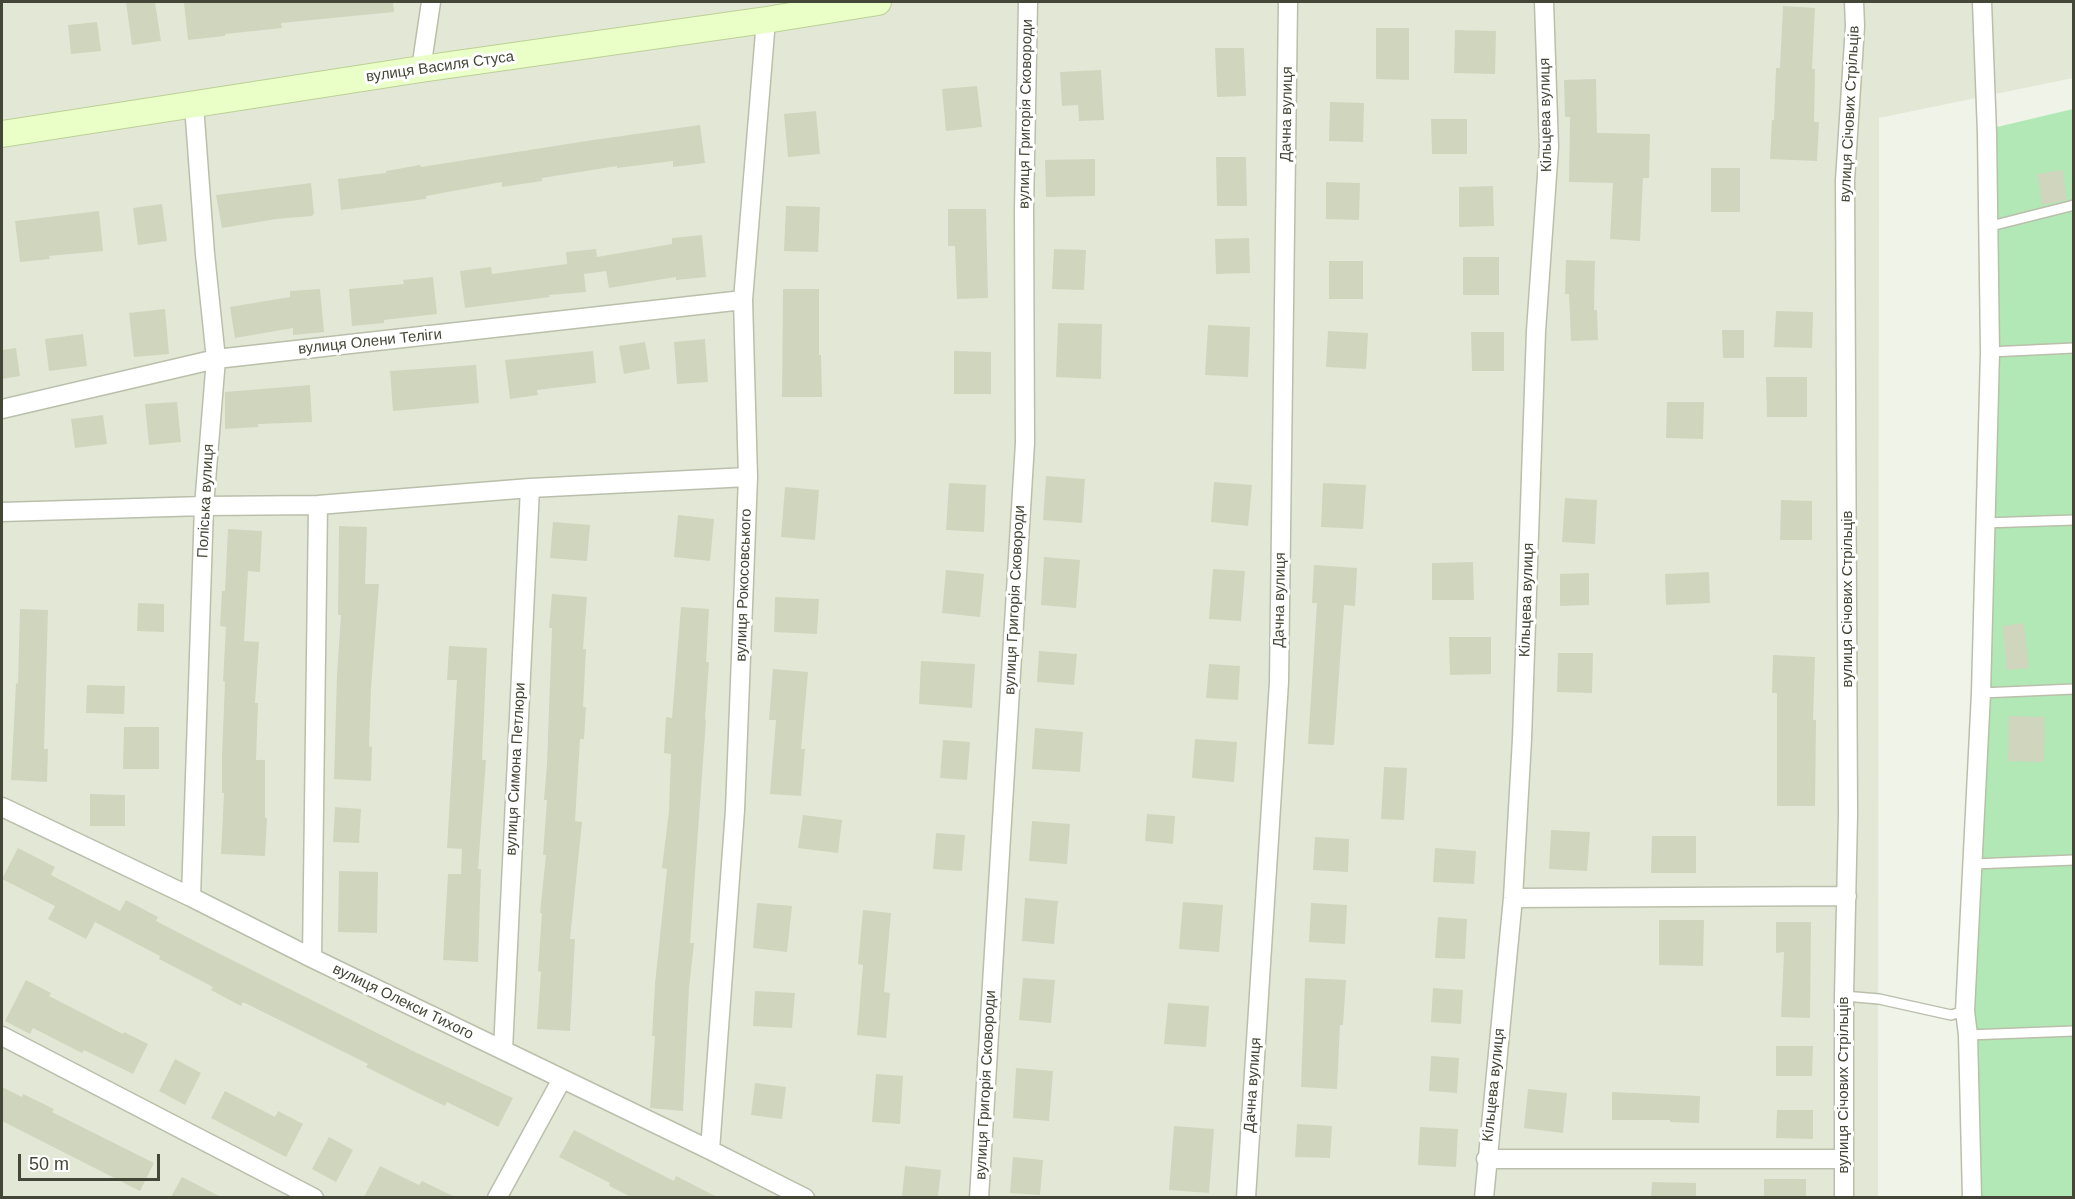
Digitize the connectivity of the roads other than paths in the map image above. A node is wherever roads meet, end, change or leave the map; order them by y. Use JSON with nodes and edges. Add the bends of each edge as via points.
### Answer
{"nodes":[{"id":1,"x":431,"y":2,"type":"edge"},
{"id":2,"x":878,"y":2,"type":"edge"},
{"id":3,"x":1029,"y":2,"type":"edge"},
{"id":4,"x":1288,"y":2,"type":"edge"},
{"id":5,"x":1544,"y":2,"type":"edge"},
{"id":6,"x":1854,"y":2,"type":"edge"},
{"id":7,"x":1982,"y":2,"type":"edge"},
{"id":8,"x":766,"y":20,"type":"junction"},
{"id":9,"x":421,"y":69,"type":"junction"},
{"id":10,"x":194,"y":105,"type":"junction"},
{"id":11,"x":2,"y":134,"type":"edge"},
{"id":12,"x":2073,"y":205,"type":"edge"},
{"id":13,"x":1987,"y":227,"type":"junction"},
{"id":14,"x":743,"y":300,"type":"junction"},
{"id":15,"x":2073,"y":348,"type":"edge"},
{"id":16,"x":1990,"y":352,"type":"junction"},
{"id":17,"x":216,"y":359,"type":"junction"},
{"id":18,"x":2,"y":409,"type":"edge"},
{"id":19,"x":748,"y":477,"type":"junction"},
{"id":20,"x":530,"y":488,"type":"junction"},
{"id":21,"x":318,"y":505,"type":"junction"},
{"id":22,"x":204,"y":506,"type":"junction"},
{"id":23,"x":2,"y":512,"type":"edge"},
{"id":24,"x":2073,"y":520,"type":"edge"},
{"id":25,"x":1984,"y":523,"type":"junction"},
{"id":26,"x":2073,"y":689,"type":"edge"},
{"id":27,"x":1981,"y":693,"type":"junction"},
{"id":28,"x":2,"y":807,"type":"edge"},
{"id":29,"x":2073,"y":860,"type":"edge"},
{"id":30,"x":1973,"y":864,"type":"junction"},
{"id":31,"x":1847,"y":896,"type":"junction"},
{"id":32,"x":191,"y":897,"type":"junction"},
{"id":33,"x":1513,"y":898,"type":"junction"},
{"id":34,"x":312,"y":958,"type":"junction"},
{"id":35,"x":1844,"y":996,"type":"junction"},
{"id":36,"x":1965,"y":1011,"type":"junction"},
{"id":37,"x":2073,"y":1031,"type":"edge"},
{"id":38,"x":1968,"y":1035,"type":"junction"},
{"id":39,"x":2,"y":1036,"type":"edge"},
{"id":40,"x":503,"y":1050,"type":"junction"},
{"id":41,"x":562,"y":1079,"type":"junction"},
{"id":42,"x":710,"y":1150,"type":"junction"},
{"id":43,"x":1486,"y":1158,"type":"junction"},
{"id":44,"x":1844,"y":1159,"type":"junction"},
{"id":45,"x":314,"y":1197,"type":"edge"},
{"id":46,"x":497,"y":1197,"type":"edge"},
{"id":47,"x":805,"y":1197,"type":"edge"},
{"id":48,"x":979,"y":1197,"type":"edge"},
{"id":49,"x":1246,"y":1197,"type":"edge"},
{"id":50,"x":1484,"y":1197,"type":"edge"},
{"id":51,"x":1844,"y":1197,"type":"edge"},
{"id":52,"x":1972,"y":1197,"type":"edge"}],
"edges":[{"from":1,"to":9,"type":"street"},
{"from":2,"to":8,"type":"street","name":"вулиця Василя Стуса"},
{"from":3,"to":48,"type":"street","name":"вулиця Григорія Сковороди","via":[[1024,210],[1025,443]]},
{"from":4,"to":49,"type":"street","name":"Дачна вулиця","via":[[1279,682]]},
{"from":5,"to":33,"type":"street","name":"Кільцева вулиця","via":[[1549,147],[1536,332]]},
{"from":6,"to":31,"type":"street","name":"вулиця Січових Стрільців","via":[[1845,180]]},
{"from":7,"to":13,"type":"street"},
{"from":8,"to":9,"type":"street","name":"вулиця Василя Стуса"},
{"from":8,"to":14,"type":"street","name":"вулиця Рокосовського"},
{"from":9,"to":10,"type":"street","name":"вулиця Василя Стуса"},
{"from":10,"to":11,"type":"street","name":"вулиця Василя Стуса"},
{"from":10,"to":17,"type":"street","name":"Поліська вулиця"},
{"from":12,"to":13,"type":"lane"},
{"from":13,"to":16,"type":"street"},
{"from":14,"to":17,"type":"street","name":"вулиця Олени Теліги"},
{"from":14,"to":19,"type":"street","name":"вулиця Рокосовського"},
{"from":15,"to":16,"type":"lane"},
{"from":16,"to":25,"type":"street"},
{"from":17,"to":18,"type":"street","name":"вулиця Олени Теліги"},
{"from":17,"to":22,"type":"street","name":"Поліська вулиця"},
{"from":19,"to":20,"type":"street"},
{"from":19,"to":42,"type":"street","name":"вулиця Рокосовського","via":[[735,810]]},
{"from":20,"to":21,"type":"street"},
{"from":20,"to":40,"type":"street","name":"вулиця Симона Петлюри"},
{"from":21,"to":22,"type":"street"},
{"from":21,"to":34,"type":"street"},
{"from":22,"to":23,"type":"street"},
{"from":22,"to":32,"type":"street","name":"Поліська вулиця"},
{"from":24,"to":25,"type":"lane"},
{"from":25,"to":27,"type":"street"},
{"from":26,"to":27,"type":"lane"},
{"from":27,"to":30,"type":"street"},
{"from":28,"to":32,"type":"street","name":"вулиця Олекси Тихого"},
{"from":29,"to":30,"type":"lane"},
{"from":30,"to":36,"type":"street"},
{"from":31,"to":33,"type":"street"},
{"from":31,"to":35,"type":"street","name":"вулиця Січових Стрільців"},
{"from":32,"to":34,"type":"street","name":"вулиця Олекси Тихого"},
{"from":33,"to":43,"type":"street","name":"Кільцева вулиця"},
{"from":34,"to":40,"type":"street","name":"вулиця Олекси Тихого"},
{"from":35,"to":36,"type":"lane","via":[[1880,999],[1951,1015]]},
{"from":35,"to":44,"type":"street","name":"вулиця Січових Стрільців"},
{"from":36,"to":38,"type":"street"},
{"from":37,"to":38,"type":"lane"},
{"from":38,"to":52,"type":"street"},
{"from":39,"to":45,"type":"street"},
{"from":40,"to":41,"type":"street","name":"вулиця Олекси Тихого"},
{"from":41,"to":42,"type":"street","name":"вулиця Олекси Тихого"},
{"from":41,"to":46,"type":"street"},
{"from":42,"to":47,"type":"street","name":"вулиця Олекси Тихого"},
{"from":43,"to":44,"type":"street"},
{"from":43,"to":50,"type":"street","name":"Кільцева вулиця"},
{"from":44,"to":51,"type":"street","name":"вулиця Січових Стрільців"}]}
